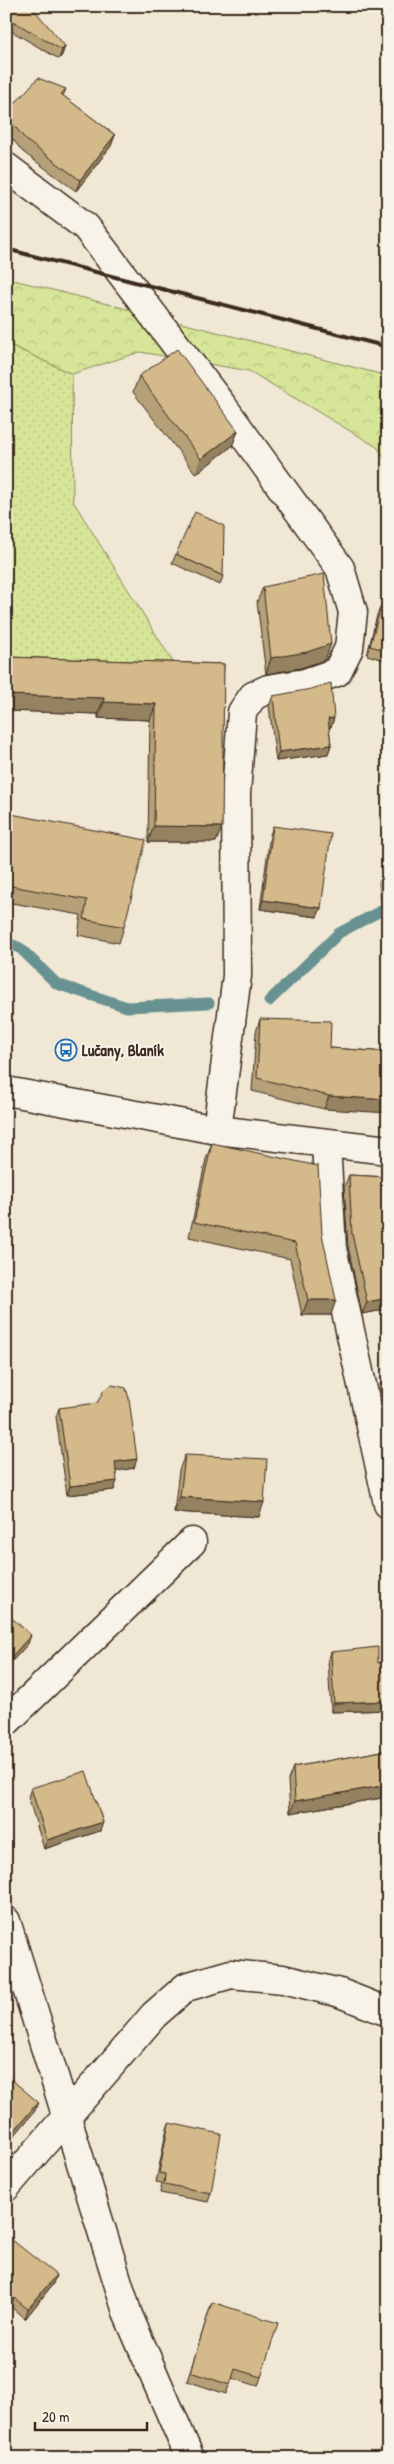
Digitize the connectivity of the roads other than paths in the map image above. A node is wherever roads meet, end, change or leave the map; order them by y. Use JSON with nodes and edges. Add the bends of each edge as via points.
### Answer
{"nodes":[{"id":1,"x":6,"y":167,"type":"edge"},
{"id":2,"x":6,"y":1091,"type":"edge"},
{"id":3,"x":217,"y":1130,"type":"junction"},
{"id":4,"x":326,"y":1144,"type":"junction"},
{"id":5,"x":388,"y":1150,"type":"edge"},
{"id":6,"x":388,"y":1504,"type":"edge"},
{"id":7,"x":192,"y":1542,"type":"dead end"},
{"id":8,"x":6,"y":1722,"type":"edge"},
{"id":9,"x":6,"y":1921,"type":"edge"},
{"id":10,"x":388,"y":2012,"type":"edge"},
{"id":11,"x":67,"y":2114,"type":"junction"},
{"id":12,"x":6,"y":2187,"type":"edge"},
{"id":13,"x":190,"y":2458,"type":"edge"}],
"edges":[{"from":1,"to":3,"type":"street","via":[[86,227],[104,250],[340,568],[354,612],[349,648],[337,672],[268,689],[253,696],[242,712],[236,794],[237,976]]},
{"from":2,"to":3,"type":"street"},
{"from":3,"to":4,"type":"street"},
{"from":4,"to":5,"type":"street"},
{"from":4,"to":6,"type":"street","via":[[332,1248]]},
{"from":7,"to":8,"type":"street"},
{"from":9,"to":11,"type":"street"},
{"from":10,"to":11,"type":"street","via":[[340,1993],[283,1979],[231,1974],[186,1986],[154,2014]]},
{"from":11,"to":12,"type":"street"},
{"from":11,"to":13,"type":"street","via":[[128,2315]]}]}
